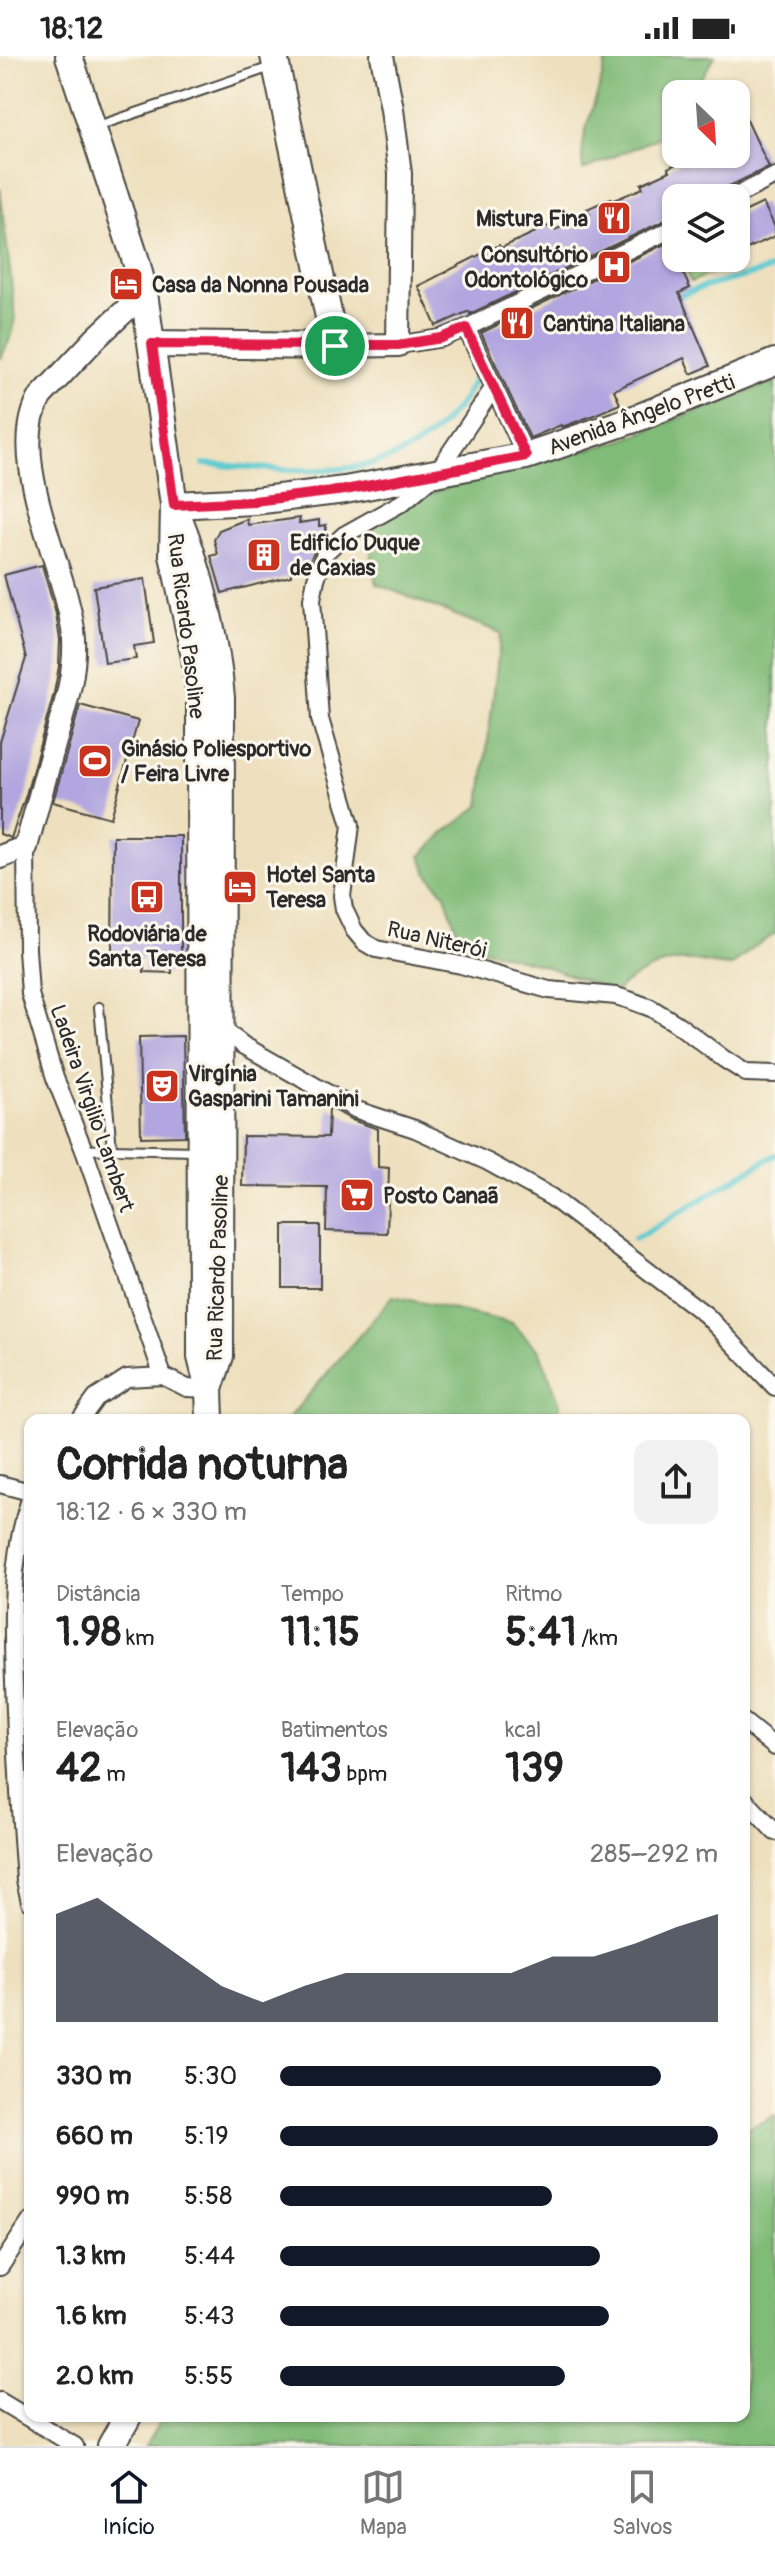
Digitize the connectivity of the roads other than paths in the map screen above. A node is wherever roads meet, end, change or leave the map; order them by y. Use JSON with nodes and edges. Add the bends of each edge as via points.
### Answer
{"nodes":[{"id":1,"x":69,"y":56,"type":"edge"},
{"id":2,"x":382,"y":56,"type":"edge"},
{"id":3,"x":275,"y":61,"type":"edge"},
{"id":4,"x":94,"y":127,"type":"junction"},
{"id":5,"x":775,"y":176,"type":"edge"},
{"id":6,"x":750,"y":189,"type":"edge"},
{"id":7,"x":662,"y":234,"type":"edge"},
{"id":8,"x":144,"y":293,"type":"junction"},
{"id":9,"x":466,"y":328,"type":"junction"},
{"id":10,"x":152,"y":344,"type":"junction"},
{"id":11,"x":398,"y":345,"type":"junction"},
{"id":12,"x":335,"y":346,"type":"junction"},
{"id":13,"x":775,"y":362,"type":"edge"},
{"id":14,"x":488,"y":373,"type":"junction"},
{"id":15,"x":526,"y":456,"type":"junction"},
{"id":16,"x":435,"y":475,"type":"junction"},
{"id":17,"x":174,"y":505,"type":"junction"},
{"id":18,"x":26,"y":847,"type":"junction"},
{"id":19,"x":0,"y":857,"type":"edge"},
{"id":20,"x":99,"y":1007,"type":"dead end"},
{"id":21,"x":220,"y":1027,"type":"junction"},
{"id":22,"x":775,"y":1074,"type":"edge"},
{"id":23,"x":112,"y":1149,"type":"junction"},
{"id":24,"x":84,"y":1150,"type":"junction"},
{"id":25,"x":202,"y":1151,"type":"junction"},
{"id":26,"x":163,"y":1376,"type":"junction"},
{"id":27,"x":775,"y":1387,"type":"edge"},
{"id":28,"x":209,"y":1389,"type":"junction"},
{"id":29,"x":84,"y":1414,"type":"edge"},
{"id":30,"x":210,"y":1414,"type":"edge"},
{"id":31,"x":0,"y":1484,"type":"edge"},
{"id":32,"x":24,"y":1490,"type":"edge"},
{"id":33,"x":24,"y":1517,"type":"edge"},
{"id":34,"x":750,"y":1727,"type":"edge"},
{"id":35,"x":23,"y":1745,"type":"edge"},
{"id":36,"x":775,"y":1747,"type":"edge"},
{"id":37,"x":750,"y":1805,"type":"edge"},
{"id":38,"x":24,"y":1812,"type":"edge"},
{"id":39,"x":775,"y":1832,"type":"edge"},
{"id":40,"x":24,"y":2231,"type":"edge"},
{"id":41,"x":0,"y":2267,"type":"edge"},
{"id":42,"x":0,"y":2401,"type":"edge"},
{"id":43,"x":24,"y":2415,"type":"edge"},
{"id":44,"x":35,"y":2422,"type":"edge"},
{"id":45,"x":125,"y":2422,"type":"edge"},
{"id":46,"x":75,"y":2446,"type":"edge"},
{"id":47,"x":111,"y":2446,"type":"edge"}],
"edges":[{"from":1,"to":4,"type":"main road"},
{"from":2,"to":11,"type":"street","via":[[400,174]]},
{"from":3,"to":4,"type":"lane"},
{"from":3,"to":12,"type":"main road"},
{"from":4,"to":8,"type":"main road"},
{"from":5,"to":6,"type":"street"},
{"from":7,"to":9,"type":"street"},
{"from":8,"to":10,"type":"main road"},
{"from":8,"to":18,"type":"street","via":[[41,396],[29,428],[35,490],[66,594],[74,664]]},
{"from":9,"to":11,"type":"street"},
{"from":9,"to":14,"type":"street"},
{"from":10,"to":12,"type":"main road"},
{"from":10,"to":17,"type":"main road"},
{"from":11,"to":12,"type":"street"},
{"from":13,"to":15,"type":"main road","name":"Avenida Ângelo Pretti"},
{"from":14,"to":15,"type":"street"},
{"from":14,"to":16,"type":"street","name":"Rua Niterói"},
{"from":15,"to":16,"type":"main road","name":"Avenida Ângelo Pretti"},
{"from":16,"to":17,"type":"main road","name":"Avenida Ângelo Pretti","via":[[254,501]]},
{"from":16,"to":22,"type":"street","name":"Rua Niterói","via":[[325,553],[312,599],[320,719],[351,825],[342,896],[354,930],[376,949],[461,965],[549,990],[629,1000],[677,1024],[746,1073]]},
{"from":17,"to":21,"type":"main road","name":"Rua Ricardo Pasoline","via":[[192,550],[219,678]]},
{"from":17,"to":25,"type":"main road","name":"Rua Ricardo Pasoline","via":[[173,555],[200,698]]},
{"from":18,"to":19,"type":"street"},
{"from":18,"to":24,"type":"street","name":"Ladeira Virgilio Lambert","via":[[30,994]]},
{"from":20,"to":23,"type":"lane"},
{"from":21,"to":27,"type":"street","via":[[357,1110],[415,1129],[551,1197],[706,1315]]},
{"from":21,"to":28,"type":"main road","name":"Rua Ricardo Pasoline","via":[[220,1356]]},
{"from":23,"to":24,"type":"lane"},
{"from":23,"to":25,"type":"lane"},
{"from":24,"to":26,"type":"street","name":"Ladeira Virgilio Lambert"},
{"from":25,"to":28,"type":"main road","name":"Rua Ricardo Pasoline","via":[[201,1357]]},
{"from":26,"to":28,"type":"street","via":[[187,1388]]},
{"from":26,"to":29,"type":"street","via":[[127,1378],[96,1398]]},
{"from":28,"to":30,"type":"main road"},
{"from":31,"to":32,"type":"street"},
{"from":33,"to":35,"type":"street","via":[[14,1584]]},
{"from":34,"to":36,"type":"street"},
{"from":35,"to":38,"type":"street"},
{"from":37,"to":39,"type":"street"},
{"from":40,"to":41,"type":"street"},
{"from":42,"to":43,"type":"street"},
{"from":44,"to":46,"type":"street"},
{"from":45,"to":47,"type":"main road"}]}
